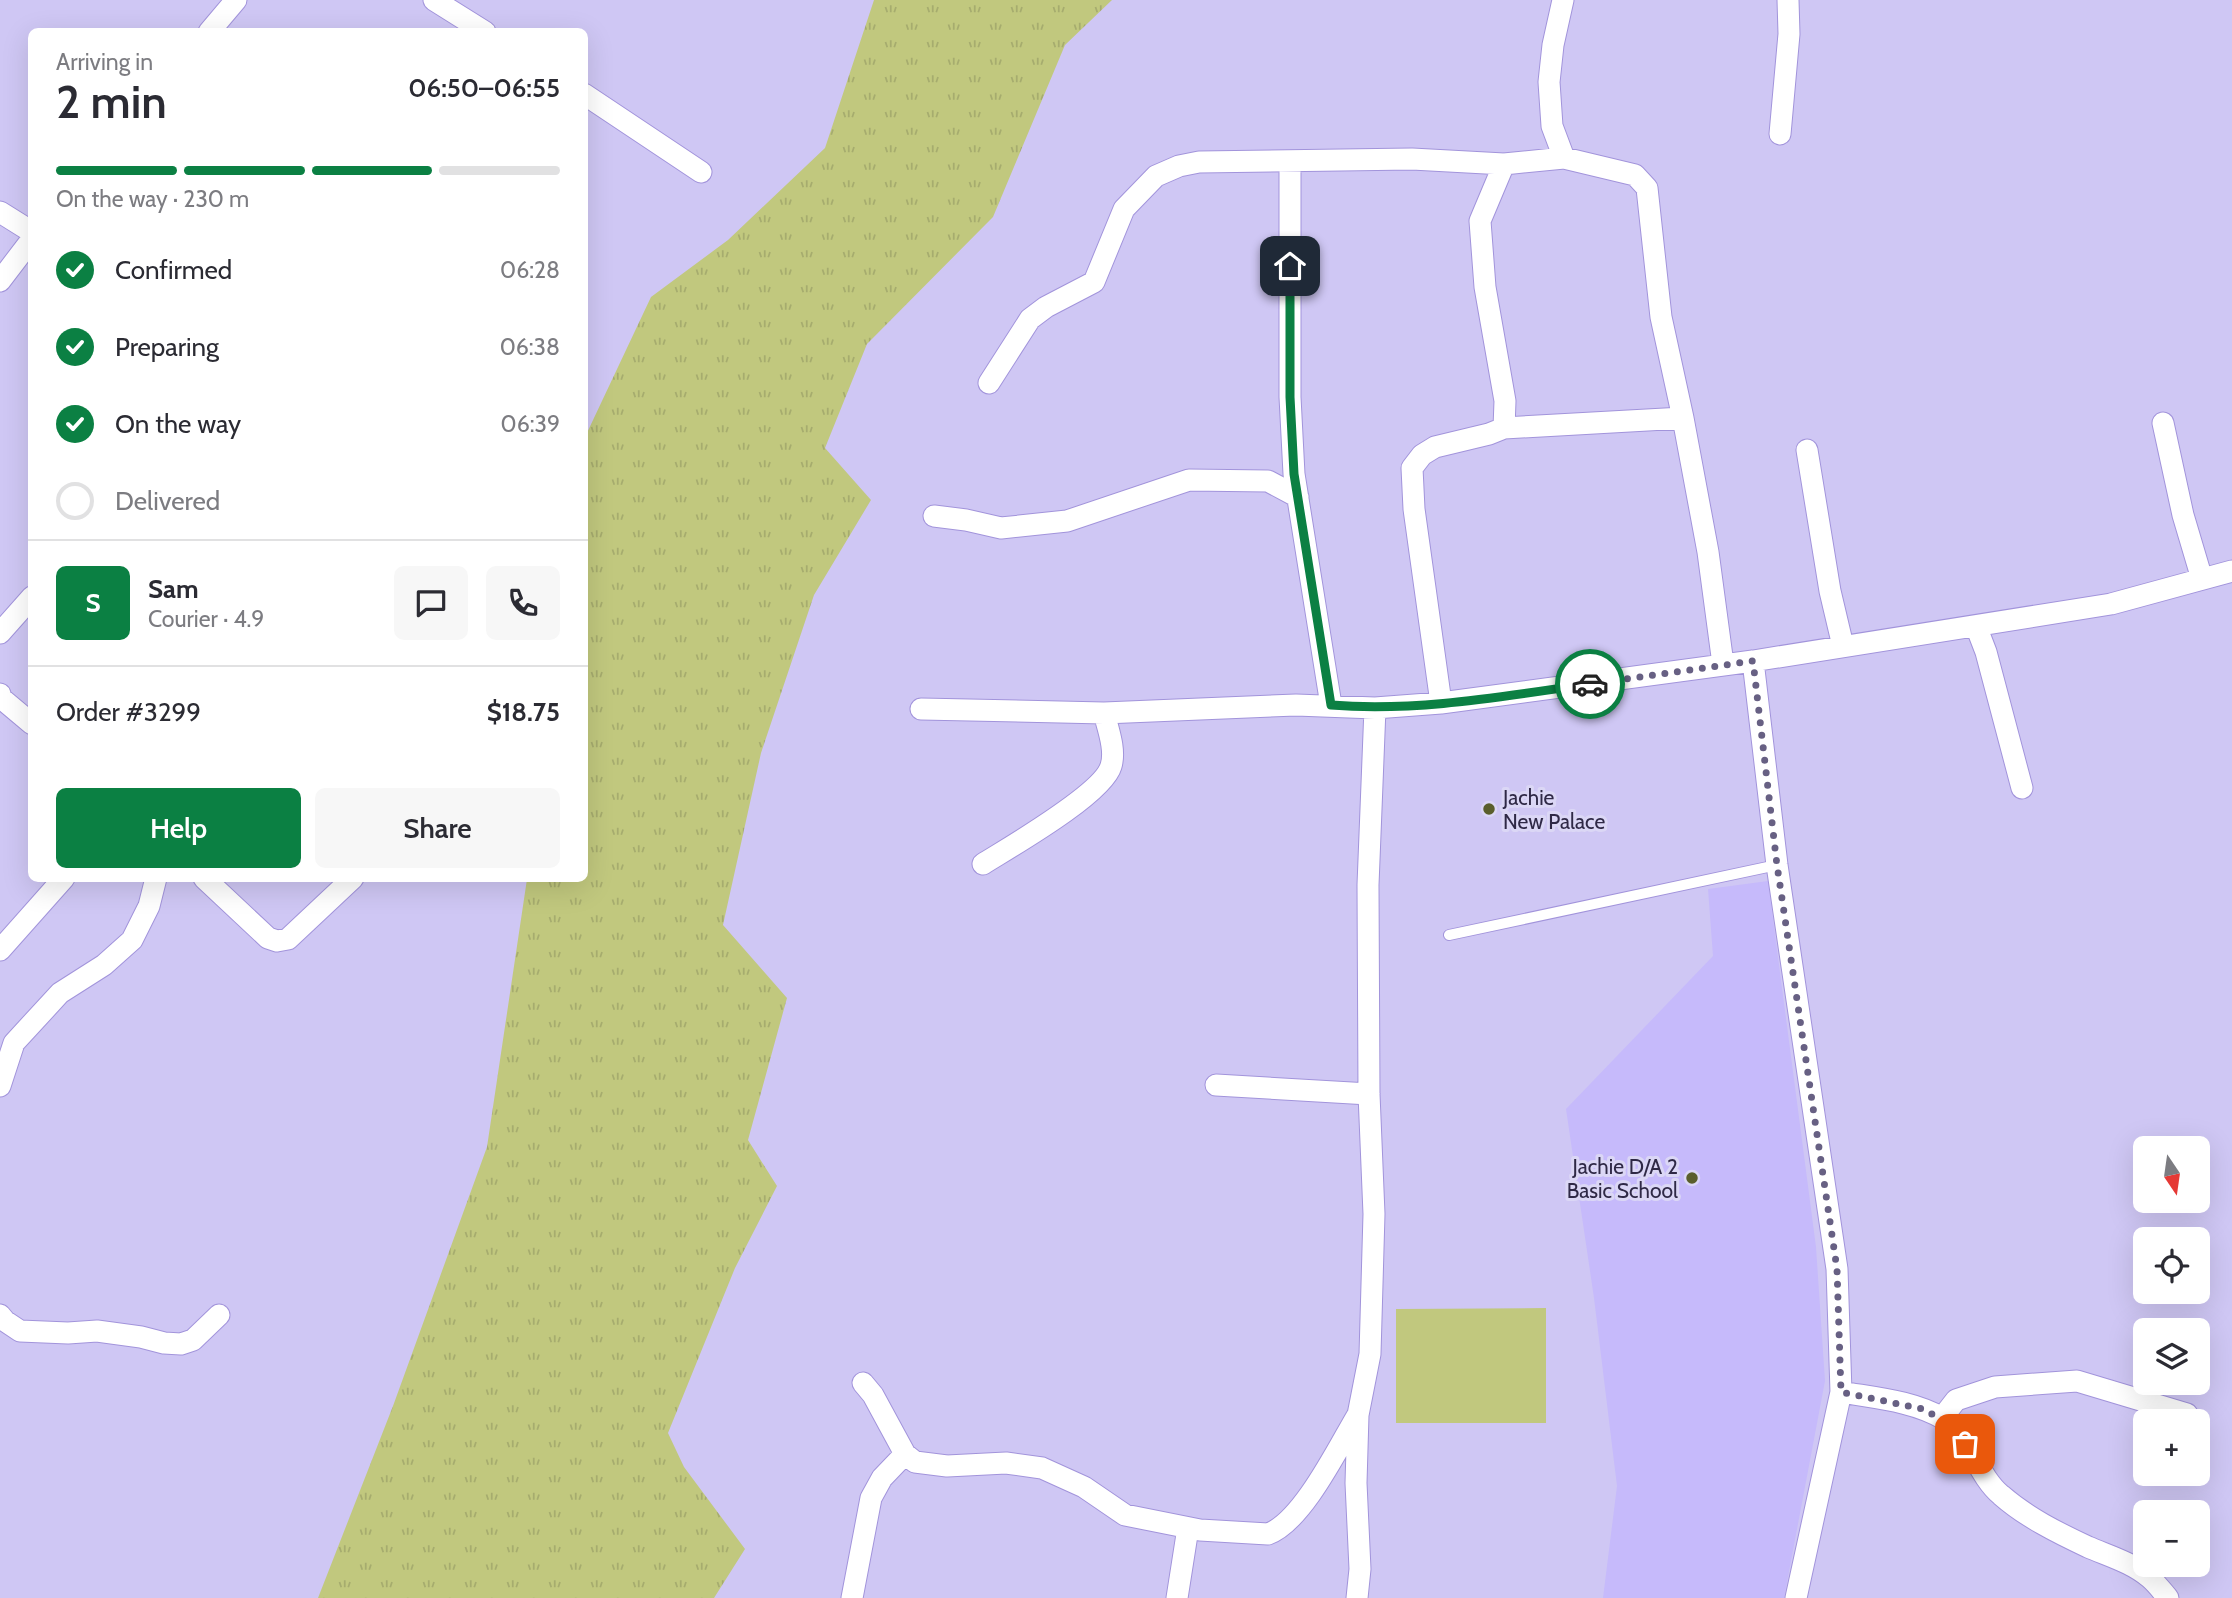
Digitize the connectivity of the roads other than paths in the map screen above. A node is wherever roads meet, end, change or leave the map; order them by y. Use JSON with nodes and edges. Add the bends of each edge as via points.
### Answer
{"nodes":[{"id":1,"x":236,"y":0,"type":"edge"},
{"id":2,"x":434,"y":0,"type":"edge"},
{"id":3,"x":1563,"y":0,"type":"edge"},
{"id":4,"x":1788,"y":0,"type":"edge"},
{"id":5,"x":212,"y":28,"type":"edge"},
{"id":6,"x":479,"y":28,"type":"edge"},
{"id":7,"x":588,"y":97,"type":"edge"},
{"id":8,"x":1780,"y":134,"type":"dead end"},
{"id":9,"x":1564,"y":158,"type":"junction"},
{"id":10,"x":1290,"y":161,"type":"junction"},
{"id":11,"x":1504,"y":164,"type":"junction"},
{"id":12,"x":701,"y":172,"type":"dead end"},
{"id":13,"x":0,"y":212,"type":"edge"},
{"id":14,"x":28,"y":230,"type":"edge"},
{"id":15,"x":28,"y":244,"type":"edge"},
{"id":16,"x":0,"y":281,"type":"edge"},
{"id":17,"x":989,"y":383,"type":"dead end"},
{"id":18,"x":1683,"y":418,"type":"junction"},
{"id":19,"x":2163,"y":423,"type":"dead end"},
{"id":20,"x":1504,"y":428,"type":"junction"},
{"id":21,"x":1807,"y":450,"type":"dead end"},
{"id":22,"x":1298,"y":497,"type":"junction"},
{"id":23,"x":934,"y":516,"type":"dead end"},
{"id":24,"x":2232,"y":570,"type":"edge"},
{"id":25,"x":2202,"y":579,"type":"junction"},
{"id":26,"x":28,"y":602,"type":"edge"},
{"id":27,"x":1976,"y":626,"type":"junction"},
{"id":28,"x":0,"y":633,"type":"edge"},
{"id":29,"x":1843,"y":646,"type":"junction"},
{"id":30,"x":1753,"y":661,"type":"junction"},
{"id":31,"x":1723,"y":664,"type":"junction"},
{"id":32,"x":0,"y":694,"type":"edge"},
{"id":33,"x":1441,"y":704,"type":"junction"},
{"id":34,"x":1331,"y":705,"type":"junction"},
{"id":35,"x":1375,"y":708,"type":"junction"},
{"id":36,"x":921,"y":709,"type":"dead end"},
{"id":37,"x":1104,"y":713,"type":"junction"},
{"id":38,"x":28,"y":721,"type":"edge"},
{"id":39,"x":2022,"y":788,"type":"dead end"},
{"id":40,"x":983,"y":864,"type":"dead end"},
{"id":41,"x":1777,"y":865,"type":"junction"},
{"id":42,"x":60,"y":882,"type":"edge"},
{"id":43,"x":155,"y":882,"type":"edge"},
{"id":44,"x":208,"y":882,"type":"edge"},
{"id":45,"x":349,"y":882,"type":"edge"},
{"id":46,"x":1450,"y":935,"type":"dead end"},
{"id":47,"x":0,"y":950,"type":"edge"},
{"id":48,"x":0,"y":1086,"type":"edge"},
{"id":49,"x":1216,"y":1086,"type":"dead end"},
{"id":50,"x":1369,"y":1094,"type":"junction"},
{"id":51,"x":0,"y":1315,"type":"edge"},
{"id":52,"x":219,"y":1315,"type":"dead end"},
{"id":53,"x":863,"y":1383,"type":"dead end"},
{"id":54,"x":1841,"y":1392,"type":"junction"},
{"id":55,"x":2173,"y":1409,"type":"edge"},
{"id":56,"x":1358,"y":1415,"type":"junction"},
{"id":57,"x":1942,"y":1418,"type":"junction"},
{"id":58,"x":905,"y":1454,"type":"junction"},
{"id":59,"x":1188,"y":1528,"type":"junction"},
{"id":60,"x":2147,"y":1588,"type":"edge"},
{"id":61,"x":852,"y":1598,"type":"edge"},
{"id":62,"x":1177,"y":1598,"type":"edge"},
{"id":63,"x":1357,"y":1598,"type":"edge"},
{"id":64,"x":1796,"y":1598,"type":"edge"},
{"id":65,"x":2168,"y":1598,"type":"edge"}],
"edges":[{"from":1,"to":5,"type":"street"},
{"from":2,"to":6,"type":"street"},
{"from":3,"to":9,"type":"street","via":[[1549,82],[1552,126]]},
{"from":4,"to":8,"type":"street"},
{"from":7,"to":12,"type":"street"},
{"from":9,"to":11,"type":"street"},
{"from":9,"to":18,"type":"street","via":[[1635,175],[1647,188],[1661,317]]},
{"from":10,"to":11,"type":"street","via":[[1412,159]]},
{"from":10,"to":17,"type":"street","via":[[1199,162],[1156,176],[1124,208],[1094,282],[1030,319]]},
{"from":10,"to":22,"type":"street","via":[[1290,397]]},
{"from":11,"to":20,"type":"street","via":[[1480,221],[1485,288],[1505,401]]},
{"from":13,"to":14,"type":"street"},
{"from":15,"to":16,"type":"street"},
{"from":18,"to":20,"type":"street"},
{"from":18,"to":31,"type":"street"},
{"from":19,"to":25,"type":"street"},
{"from":20,"to":33,"type":"street","via":[[1435,447],[1422,454],[1412,468]]},
{"from":21,"to":29,"type":"street"},
{"from":22,"to":23,"type":"street","via":[[1268,481],[1189,480],[1067,521],[1001,528]]},
{"from":22,"to":34,"type":"street"},
{"from":24,"to":25,"type":"street"},
{"from":25,"to":27,"type":"street","via":[[2111,604]]},
{"from":26,"to":28,"type":"street"},
{"from":27,"to":29,"type":"street"},
{"from":27,"to":39,"type":"street"},
{"from":29,"to":30,"type":"street"},
{"from":30,"to":31,"type":"street"},
{"from":30,"to":41,"type":"street"},
{"from":31,"to":33,"type":"street"},
{"from":32,"to":38,"type":"street"},
{"from":33,"to":35,"type":"street"},
{"from":34,"to":35,"type":"street"},
{"from":34,"to":37,"type":"street"},
{"from":35,"to":50,"type":"street","via":[[1368,885]]},
{"from":36,"to":37,"type":"street"},
{"from":37,"to":40,"type":"street","via":[[1112,741],[1111,767],[1100,782],[1072,807]]},
{"from":41,"to":46,"type":"lane"},
{"from":41,"to":54,"type":"street","via":[[1837,1269]]},
{"from":42,"to":47,"type":"street"},
{"from":43,"to":48,"type":"street","via":[[132,940],[104,965],[60,993],[14,1043]]},
{"from":44,"to":45,"type":"street","via":[[268,937],[277,940],[288,939]]},
{"from":49,"to":50,"type":"street"},
{"from":50,"to":56,"type":"street","via":[[1374,1214],[1370,1340]]},
{"from":51,"to":52,"type":"street","via":[[20,1331],[97,1331],[181,1344],[193,1340]]},
{"from":53,"to":58,"type":"street"},
{"from":54,"to":57,"type":"street","via":[[1923,1409]]},
{"from":54,"to":64,"type":"street"},
{"from":55,"to":57,"type":"street","via":[[2077,1381],[1995,1387],[1956,1400]]},
{"from":56,"to":59,"type":"street","via":[[1314,1488],[1278,1530],[1268,1534]]},
{"from":56,"to":63,"type":"street"},
{"from":57,"to":60,"type":"street","via":[[1955,1427],[1983,1476],[2000,1495],[2036,1520],[2137,1569]]},
{"from":58,"to":59,"type":"street","via":[[915,1462],[947,1466],[1006,1462],[1042,1468],[1084,1486],[1125,1515]]},
{"from":58,"to":61,"type":"street","via":[[882,1478],[871,1498]]},
{"from":59,"to":62,"type":"street"},
{"from":60,"to":65,"type":"street"}]}
